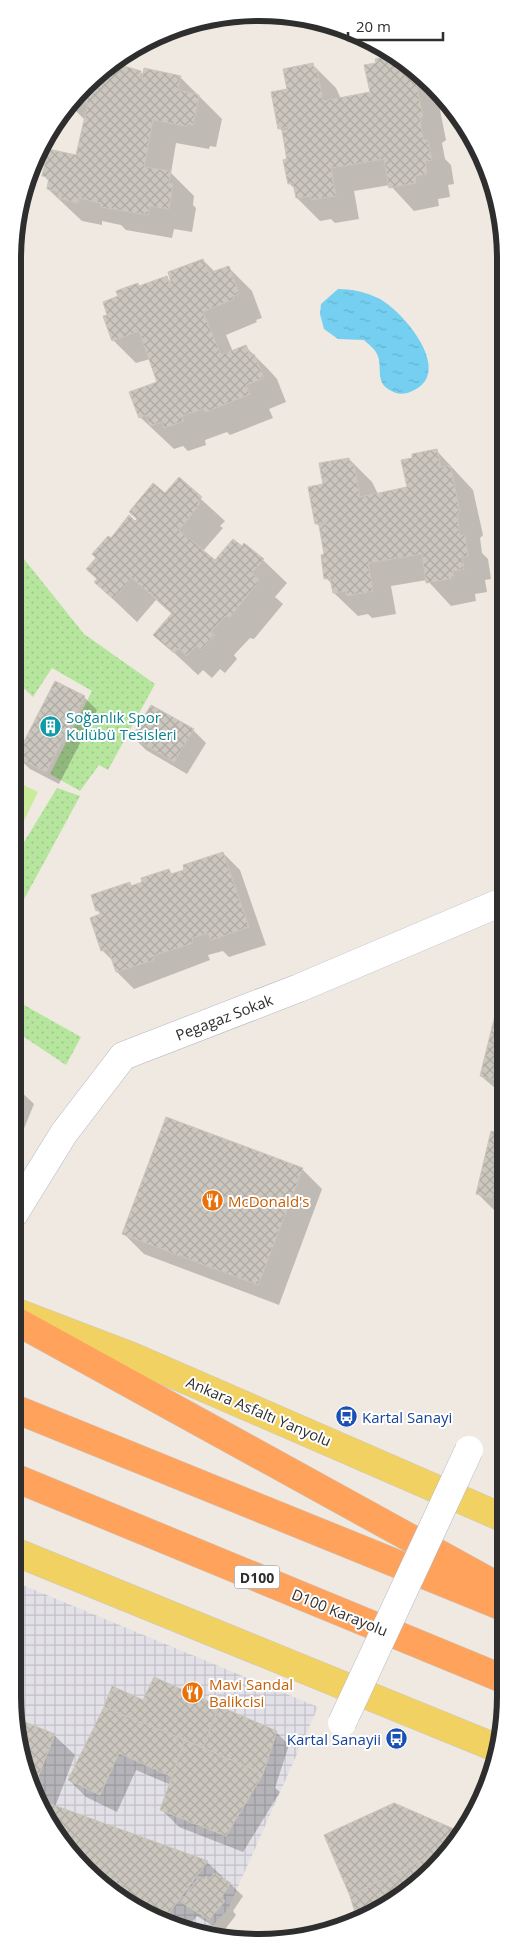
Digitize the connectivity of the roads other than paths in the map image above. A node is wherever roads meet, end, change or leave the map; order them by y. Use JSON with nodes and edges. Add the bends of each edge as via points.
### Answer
{"nodes":[{"id":1,"x":497,"y":904,"type":"edge"},
{"id":2,"x":21,"y":1203,"type":"edge"},
{"id":3,"x":21,"y":1314,"type":"edge"},
{"id":4,"x":21,"y":1324,"type":"edge"},
{"id":5,"x":21,"y":1411,"type":"edge"},
{"id":6,"x":469,"y":1450,"type":"dead end"},
{"id":7,"x":21,"y":1480,"type":"edge"},
{"id":8,"x":497,"y":1515,"type":"edge"},
{"id":9,"x":21,"y":1554,"type":"edge"},
{"id":10,"x":497,"y":1586,"type":"edge"},
{"id":11,"x":497,"y":1604,"type":"edge"},
{"id":12,"x":497,"y":1676,"type":"edge"},
{"id":13,"x":342,"y":1723,"type":"dead end"},
{"id":14,"x":491,"y":1746,"type":"edge"}],
"edges":[{"from":1,"to":2,"type":"street","name":"Pegagaz Sokak","via":[[298,988],[124,1056],[64,1133]]},
{"from":3,"to":8,"type":"main road","name":"Ankara Asfaltı Yanyolu","via":[[140,1360]]},
{"from":4,"to":10,"type":"highway"},
{"from":5,"to":11,"type":"highway"},
{"from":6,"to":13,"type":"street","bridge":true},
{"from":7,"to":12,"type":"highway","name":"D100 Karayolu","number":"D100"},
{"from":9,"to":14,"type":"main road"}]}
